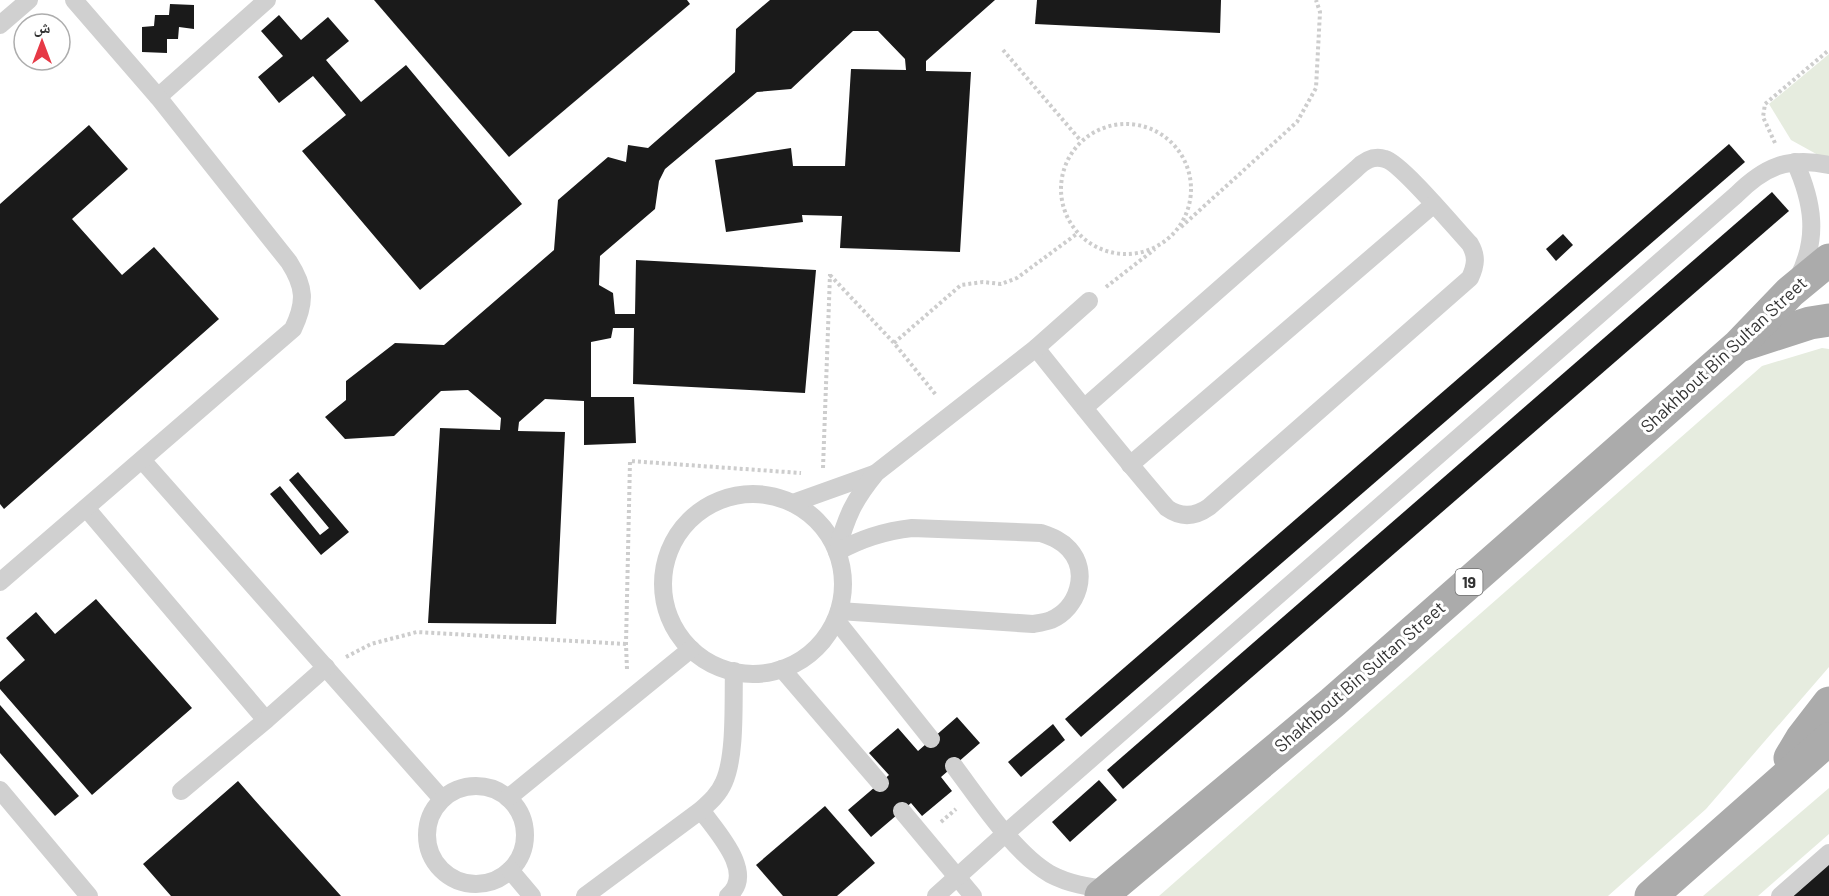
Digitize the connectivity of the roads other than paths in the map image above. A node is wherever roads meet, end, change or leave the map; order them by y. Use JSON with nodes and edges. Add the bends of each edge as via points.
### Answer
{"nodes":[{"id":1,"x":29,"y":0,"type":"edge"},
{"id":2,"x":74,"y":0,"type":"edge"},
{"id":3,"x":267,"y":0,"type":"edge"},
{"id":4,"x":0,"y":26,"type":"edge"},
{"id":5,"x":158,"y":97,"type":"junction"},
{"id":6,"x":1795,"y":162,"type":"junction"},
{"id":7,"x":1829,"y":165,"type":"edge"},
{"id":8,"x":1434,"y":204,"type":"junction"},
{"id":9,"x":1829,"y":260,"type":"edge"},
{"id":10,"x":1790,"y":292,"type":"junction"},
{"id":11,"x":1089,"y":301,"type":"road end"},
{"id":12,"x":1829,"y":320,"type":"edge"},
{"id":13,"x":1738,"y":346,"type":"junction"},
{"id":14,"x":1036,"y":348,"type":"junction"},
{"id":15,"x":1084,"y":408,"type":"junction"},
{"id":16,"x":142,"y":460,"type":"junction"},
{"id":17,"x":1130,"y":465,"type":"junction"},
{"id":18,"x":876,"y":473,"type":"junction"},
{"id":19,"x":793,"y":504,"type":"junction"},
{"id":20,"x":86,"y":507,"type":"junction"},
{"id":21,"x":837,"y":551,"type":"junction"},
{"id":22,"x":0,"y":582,"type":"edge"},
{"id":23,"x":837,"y":616,"type":"junction"},
{"id":24,"x":691,"y":649,"type":"junction"},
{"id":25,"x":326,"y":667,"type":"junction"},
{"id":26,"x":782,"y":669,"type":"junction"},
{"id":27,"x":734,"y":671,"type":"junction"},
{"id":28,"x":1829,"y":703,"type":"edge"},
{"id":29,"x":266,"y":720,"type":"junction"},
{"id":30,"x":931,"y":739,"type":"dead end"},
{"id":31,"x":1829,"y":739,"type":"edge"},
{"id":32,"x":954,"y":766,"type":"dead end"},
{"id":33,"x":880,"y":783,"type":"dead end"},
{"id":34,"x":1774,"y":786,"type":"junction"},
{"id":35,"x":0,"y":790,"type":"edge"},
{"id":36,"x":181,"y":791,"type":"dead end"},
{"id":37,"x":508,"y":798,"type":"junction"},
{"id":38,"x":442,"y":799,"type":"junction"},
{"id":39,"x":701,"y":810,"type":"junction"},
{"id":40,"x":902,"y":811,"type":"dead end"},
{"id":41,"x":1006,"y":833,"type":"junction"},
{"id":42,"x":1829,"y":853,"type":"edge"},
{"id":43,"x":510,"y":870,"type":"junction"},
{"id":44,"x":958,"y":876,"type":"junction"},
{"id":45,"x":1105,"y":892,"type":"edge"},
{"id":46,"x":89,"y":896,"type":"edge"},
{"id":47,"x":532,"y":896,"type":"edge"},
{"id":48,"x":585,"y":896,"type":"edge"},
{"id":49,"x":728,"y":896,"type":"edge"},
{"id":50,"x":936,"y":896,"type":"edge"},
{"id":51,"x":973,"y":896,"type":"edge"},
{"id":52,"x":1651,"y":896,"type":"edge"},
{"id":53,"x":1780,"y":896,"type":"edge"}],
"edges":[{"from":1,"to":4,"type":"lane"},
{"from":2,"to":5,"type":"lane"},
{"from":3,"to":5,"type":"lane"},
{"from":5,"to":16,"type":"lane","via":[[289,262],[303,295],[301,313],[293,329]]},
{"from":6,"to":7,"type":"lane"},
{"from":6,"to":10,"type":"lane","via":[[1812,214],[1803,268]]},
{"from":6,"to":41,"type":"lane","via":[[1774,167],[1753,179]]},
{"from":8,"to":15,"type":"lane","via":[[1387,159],[1362,163]]},
{"from":8,"to":17,"type":"lane"},
{"from":8,"to":17,"type":"lane","via":[[1474,251],[1476,259],[1470,278],[1209,507],[1193,515],[1174,513]]},
{"from":9,"to":10,"type":"main road","name":"Shakhbout Bin Sultan Street","number":"19"},
{"from":10,"to":13,"type":"main road","name":"Shakhbout Bin Sultan Street","number":"19"},
{"from":11,"to":14,"type":"lane"},
{"from":12,"to":13,"type":"main road"},
{"from":13,"to":45,"type":"main road","name":"Shakhbout Bin Sultan Street","number":"19","via":[[1332,703]]},
{"from":14,"to":15,"type":"lane"},
{"from":14,"to":18,"type":"lane"},
{"from":15,"to":17,"type":"lane"},
{"from":16,"to":20,"type":"lane"},
{"from":16,"to":25,"type":"lane"},
{"from":18,"to":19,"type":"lane"},
{"from":18,"to":21,"type":"lane","via":[[848,514]]},
{"from":19,"to":21,"type":"lane","via":[[819,523]]},
{"from":19,"to":24,"type":"lane","via":[[760,494],[726,498],[684,526],[668,555],[664,589],[671,621]]},
{"from":20,"to":22,"type":"lane"},
{"from":20,"to":29,"type":"lane"},
{"from":21,"to":23,"type":"lane","via":[[843,591]]},
{"from":21,"to":23,"type":"lane","via":[[873,535],[912,528],[1041,533],[1057,538],[1070,550],[1078,565],[1080,582],[1076,599],[1064,612],[1050,621],[1032,624]]},
{"from":23,"to":26,"type":"lane","via":[[814,650]]},
{"from":23,"to":30,"type":"lane"},
{"from":24,"to":27,"type":"lane","via":[[718,667]]},
{"from":24,"to":37,"type":"lane"},
{"from":25,"to":29,"type":"lane"},
{"from":25,"to":38,"type":"lane"},
{"from":26,"to":27,"type":"lane","via":[[758,674]]},
{"from":26,"to":33,"type":"lane"},
{"from":27,"to":39,"type":"lane","via":[[730,768],[714,799]]},
{"from":28,"to":34,"type":"main road","via":[[1802,738]]},
{"from":29,"to":36,"type":"lane"},
{"from":31,"to":34,"type":"main road"},
{"from":32,"to":41,"type":"lane"},
{"from":34,"to":52,"type":"main road"},
{"from":35,"to":46,"type":"lane"},
{"from":37,"to":38,"type":"lane","via":[[475,785],[457,789]]},
{"from":37,"to":43,"type":"lane","via":[[525,829],[524,848]]},
{"from":38,"to":43,"type":"lane","via":[[431,813],[426,831],[428,849],[436,865],[450,877],[477,884],[495,880]]},
{"from":39,"to":48,"type":"lane"},
{"from":39,"to":49,"type":"lane","via":[[736,861],[736,883]]},
{"from":40,"to":44,"type":"lane"},
{"from":41,"to":44,"type":"lane"},
{"from":41,"to":45,"type":"lane","via":[[1050,874]]},
{"from":42,"to":53,"type":"lane"},
{"from":43,"to":47,"type":"lane"},
{"from":44,"to":50,"type":"lane"},
{"from":44,"to":51,"type":"lane"}]}
